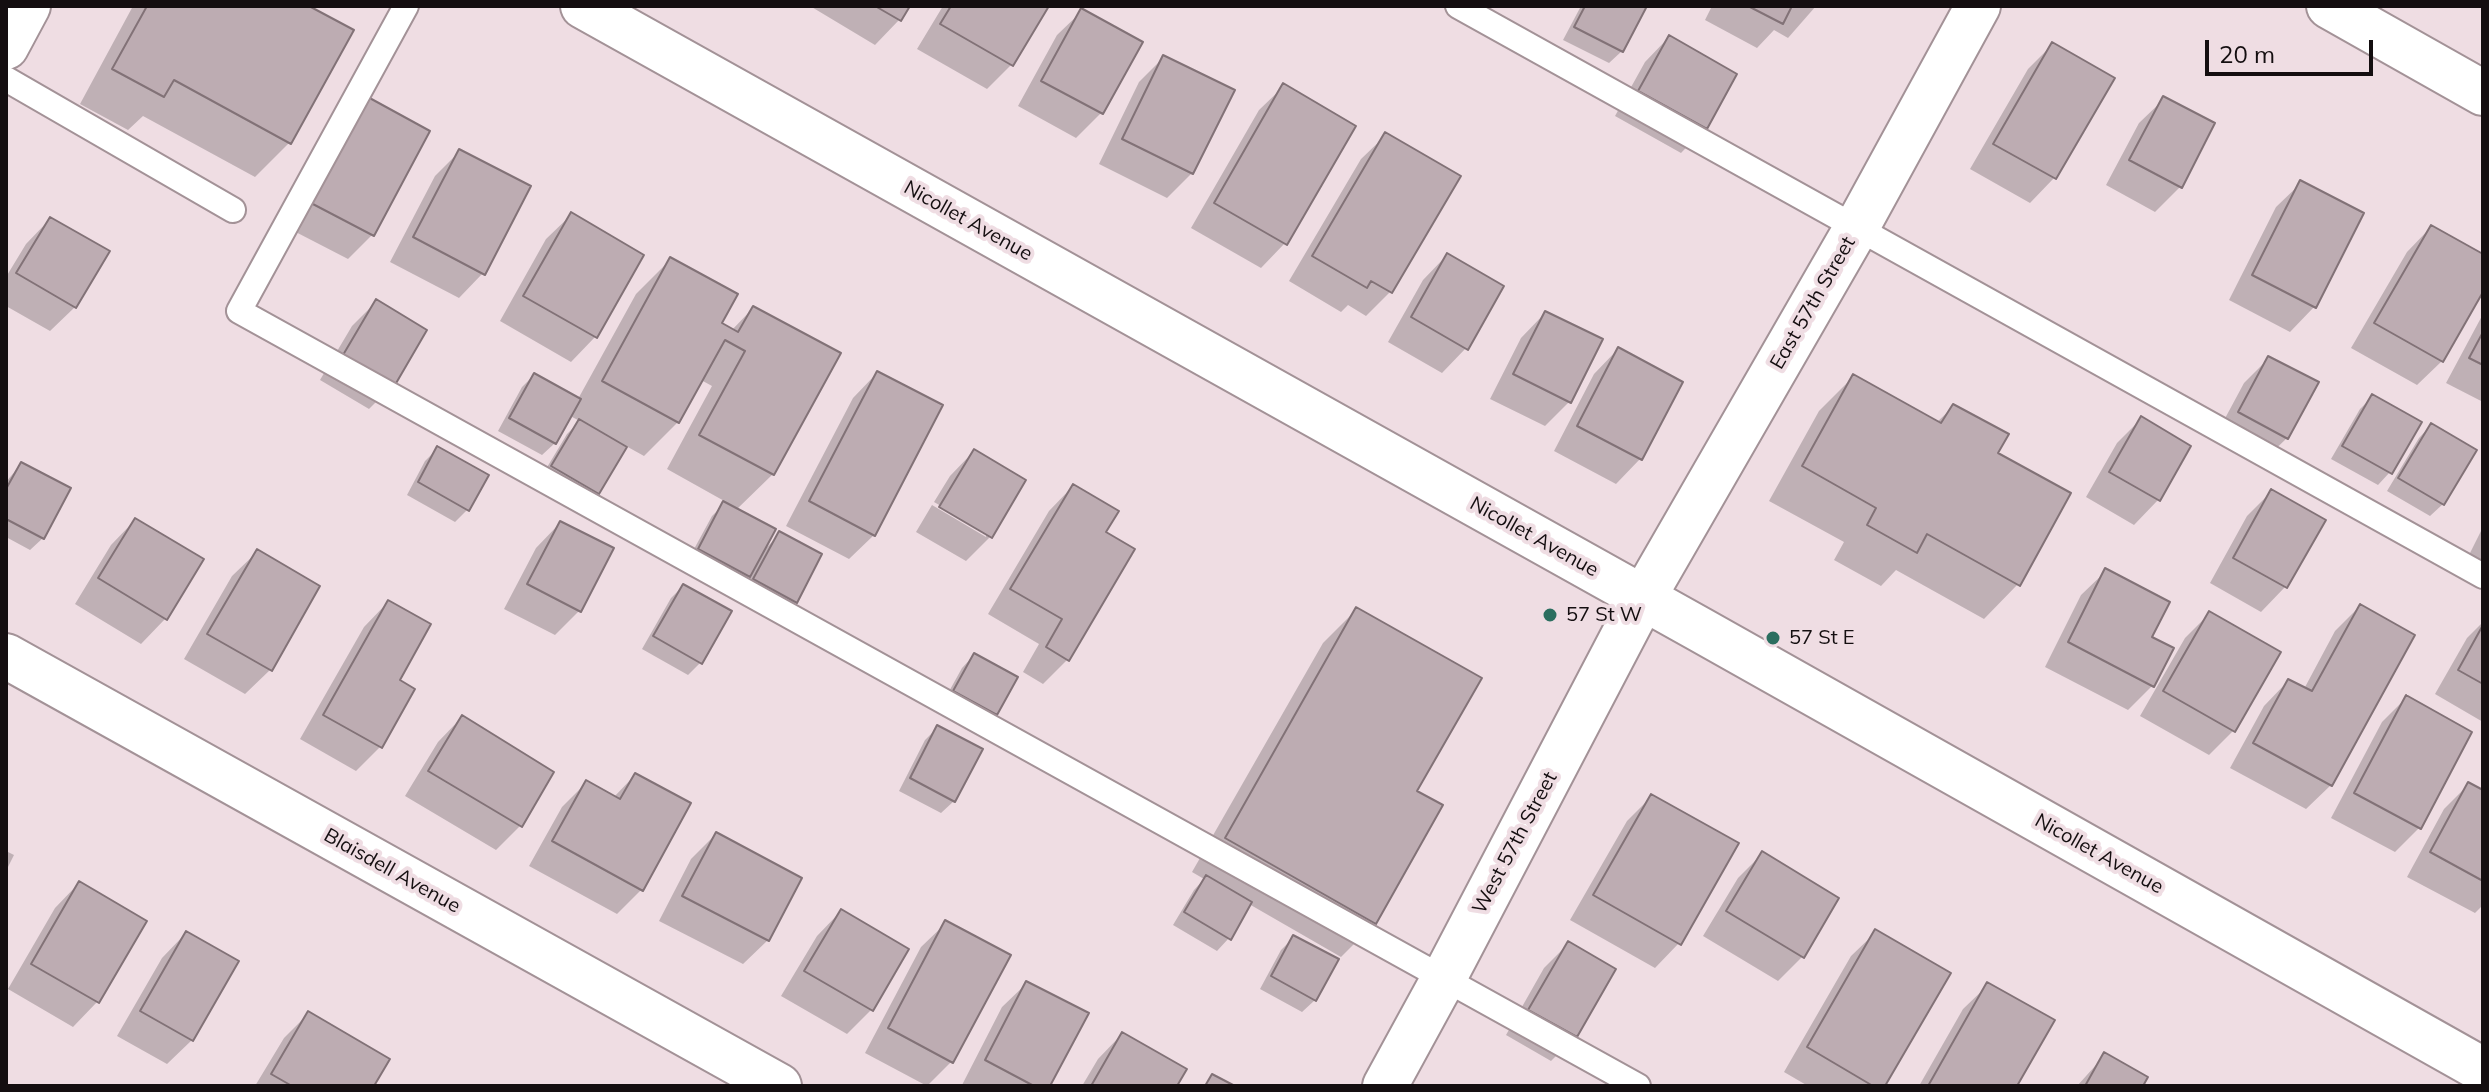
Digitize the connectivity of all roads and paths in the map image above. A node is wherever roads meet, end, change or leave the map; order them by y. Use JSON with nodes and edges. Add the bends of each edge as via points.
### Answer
{"nodes":[{"id":1,"x":28,"y":6,"type":"edge"},
{"id":2,"x":406,"y":6,"type":"edge"},
{"id":3,"x":583,"y":6,"type":"edge"},
{"id":4,"x":1458,"y":6,"type":"edge"},
{"id":5,"x":1978,"y":6,"type":"edge"},
{"id":6,"x":2329,"y":6,"type":"edge"},
{"id":7,"x":6,"y":47,"type":"edge"},
{"id":8,"x":6,"y":79,"type":"edge"},
{"id":9,"x":2483,"y":93,"type":"edge"},
{"id":10,"x":233,"y":210,"type":"dead end"},
{"id":11,"x":1857,"y":227,"type":"junction"},
{"id":12,"x":2483,"y":576,"type":"edge"},
{"id":13,"x":1643,"y":598,"type":"junction"},
{"id":14,"x":6,"y":656,"type":"edge"},
{"id":15,"x":1444,"y":978,"type":"junction"},
{"id":16,"x":2483,"y":1070,"type":"edge"},
{"id":17,"x":779,"y":1086,"type":"edge"},
{"id":18,"x":1385,"y":1086,"type":"edge"},
{"id":19,"x":1638,"y":1086,"type":"edge"}],
"edges":[{"from":1,"to":7,"type":"street"},
{"from":2,"to":15,"type":"lane","via":[[239,311]]},
{"from":3,"to":13,"type":"street","name":"Nicollet Avenue"},
{"from":4,"to":11,"type":"lane"},
{"from":5,"to":11,"type":"street","name":"East 57th Street"},
{"from":6,"to":9,"type":"street"},
{"from":8,"to":10,"type":"lane"},
{"from":11,"to":12,"type":"lane"},
{"from":11,"to":13,"type":"street","name":"East 57th Street"},
{"from":13,"to":15,"type":"street","name":"West 57th Street"},
{"from":13,"to":16,"type":"street","name":"Nicollet Avenue"},
{"from":14,"to":17,"type":"street","name":"Blaisdell Avenue"},
{"from":15,"to":18,"type":"street","name":"West 57th Street"},
{"from":15,"to":19,"type":"lane"}]}
